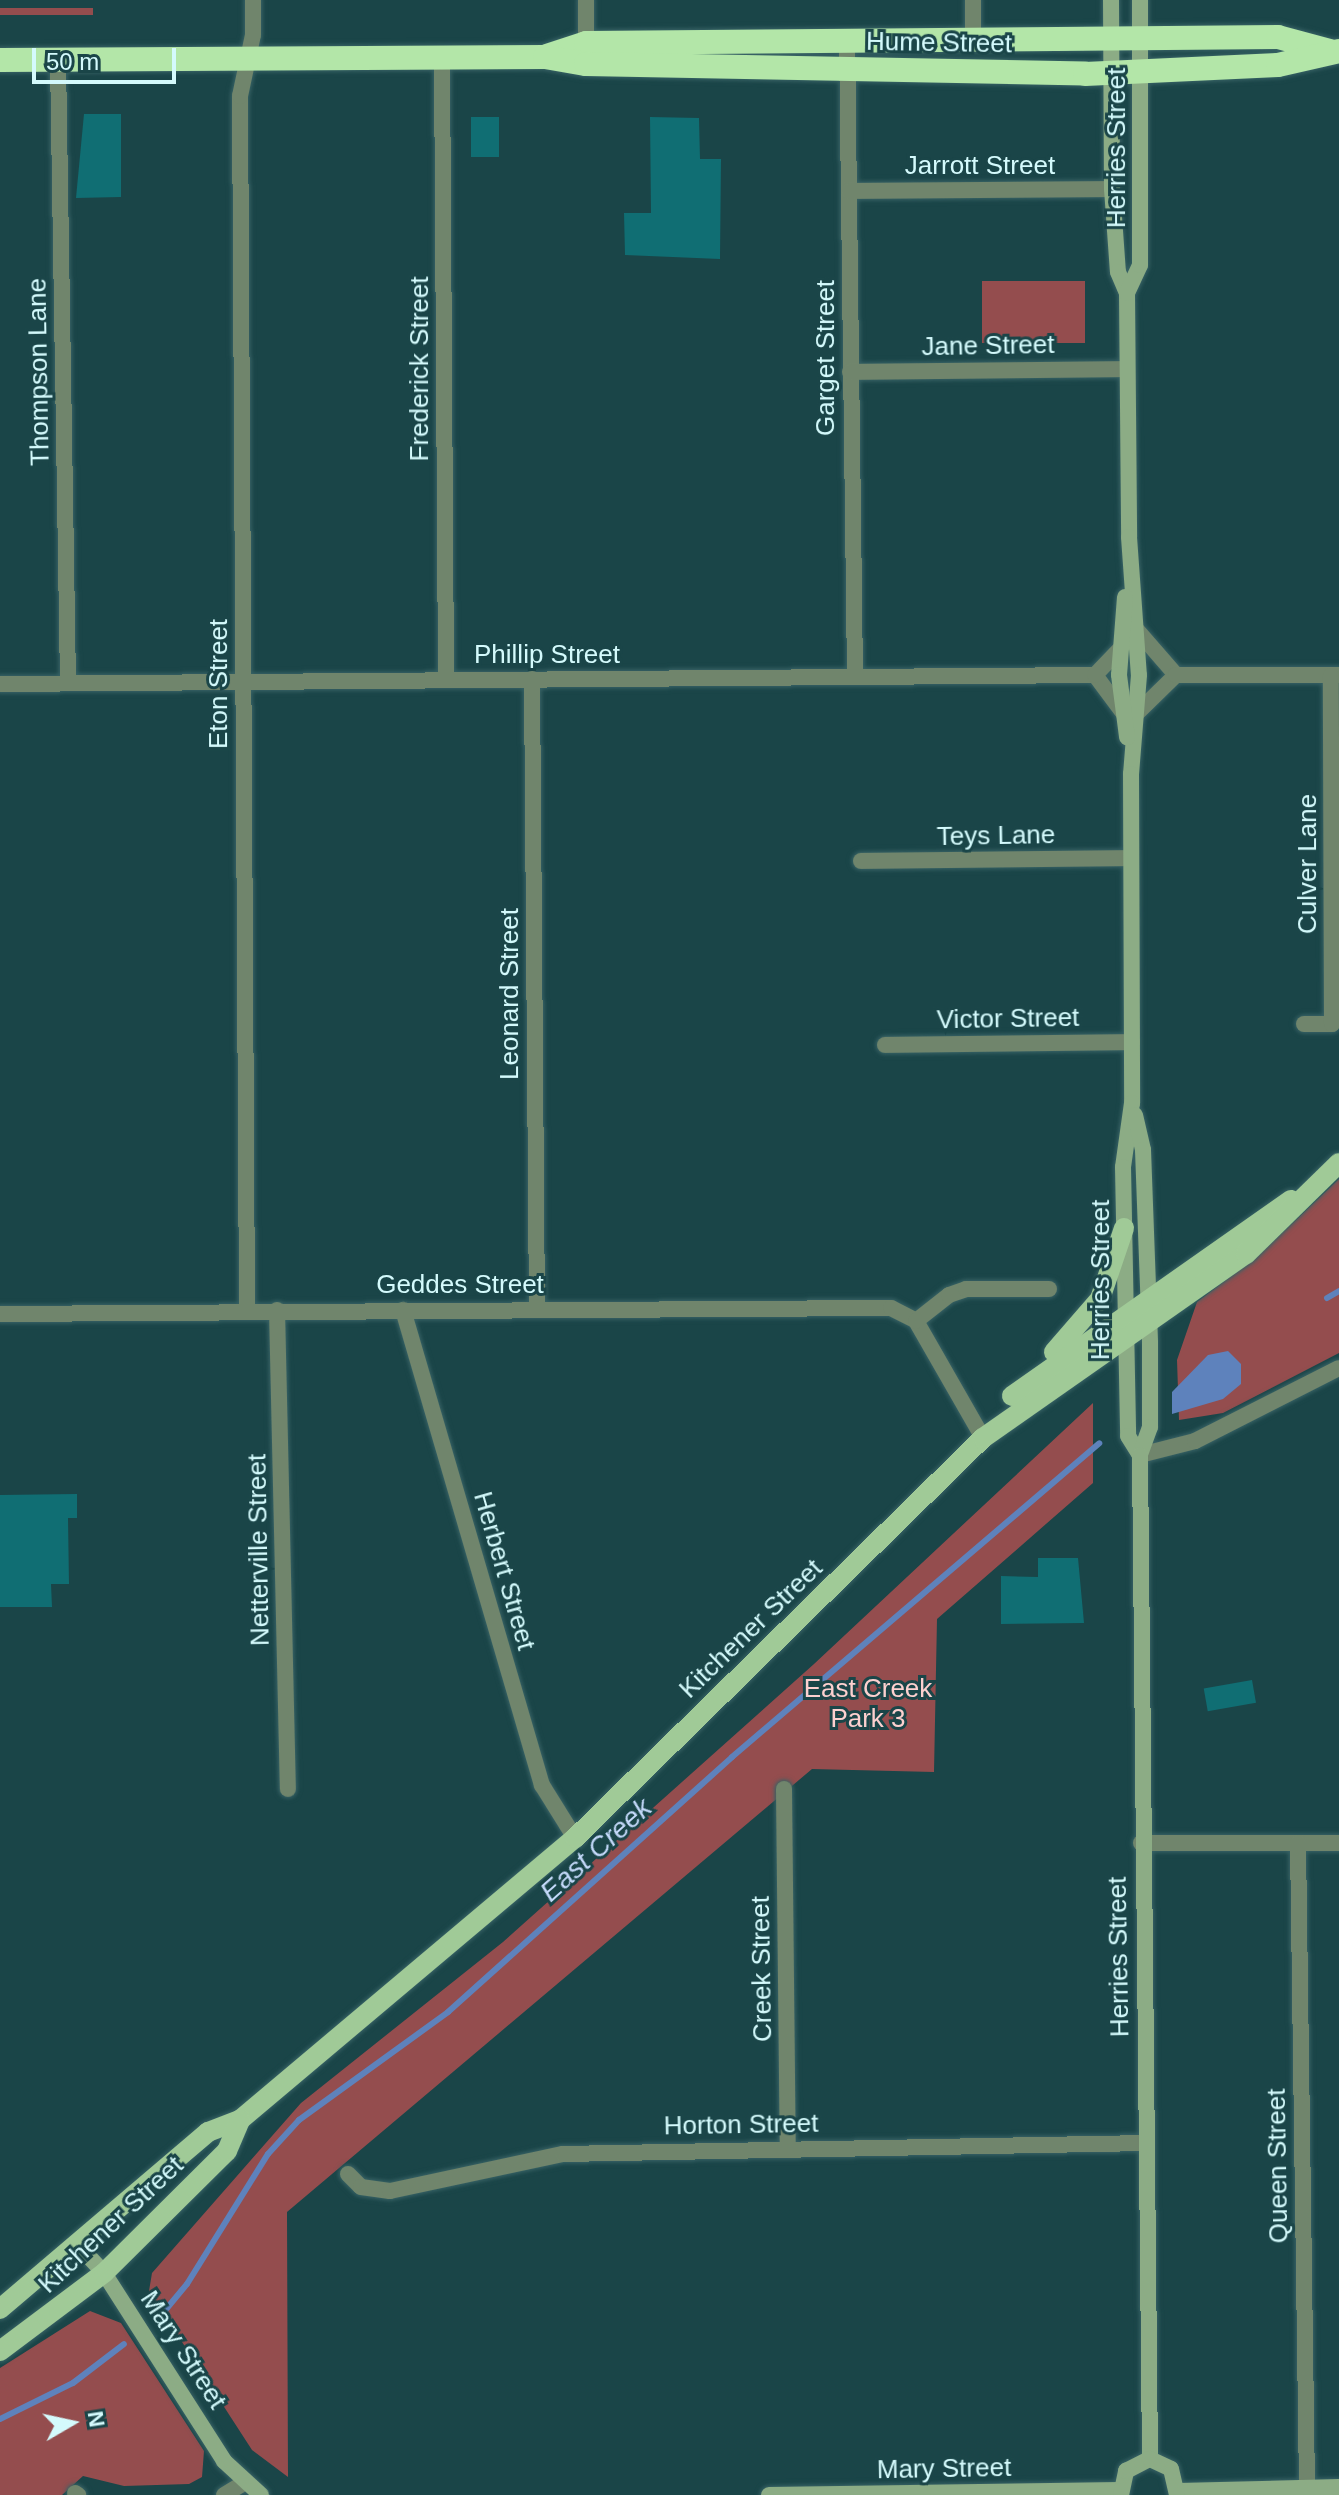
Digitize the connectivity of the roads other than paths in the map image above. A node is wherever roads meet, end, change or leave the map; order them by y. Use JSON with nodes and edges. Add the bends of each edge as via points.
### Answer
{"nodes":[{"id":1,"x":253,"y":0,"type":"edge"},
{"id":2,"x":586,"y":0,"type":"edge"},
{"id":3,"x":973,"y":0,"type":"edge"},
{"id":4,"x":1111,"y":0,"type":"edge"},
{"id":5,"x":1140,"y":0,"type":"edge"},
{"id":6,"x":847,"y":40,"type":"junction"},
{"id":7,"x":1141,"y":40,"type":"junction"},
{"id":8,"x":973,"y":41,"type":"junction"},
{"id":9,"x":1111,"y":41,"type":"junction"},
{"id":10,"x":586,"y":43,"type":"junction"},
{"id":11,"x":1335,"y":51,"type":"edge"},
{"id":12,"x":442,"y":57,"type":"junction"},
{"id":13,"x":545,"y":57,"type":"junction"},
{"id":14,"x":246,"y":58,"type":"junction"},
{"id":15,"x":0,"y":60,"type":"edge"},
{"id":16,"x":58,"y":60,"type":"junction"},
{"id":17,"x":848,"y":68,"type":"junction"},
{"id":18,"x":1111,"y":73,"type":"junction"},
{"id":19,"x":1141,"y":73,"type":"junction"},
{"id":20,"x":1112,"y":189,"type":"junction"},
{"id":21,"x":849,"y":191,"type":"junction"},
{"id":22,"x":1127,"y":293,"type":"junction"},
{"id":23,"x":1127,"y":369,"type":"junction"},
{"id":24,"x":850,"y":372,"type":"junction"},
{"id":25,"x":1129,"y":537,"type":"junction"},
{"id":26,"x":1136,"y":629,"type":"junction"},
{"id":27,"x":1121,"y":648,"type":"junction"},
{"id":28,"x":1095,"y":675,"type":"junction"},
{"id":29,"x":1176,"y":675,"type":"junction"},
{"id":30,"x":1335,"y":676,"type":"edge"},
{"id":31,"x":855,"y":677,"type":"junction"},
{"id":32,"x":532,"y":679,"type":"junction"},
{"id":33,"x":446,"y":680,"type":"junction"},
{"id":34,"x":243,"y":682,"type":"junction"},
{"id":35,"x":68,"y":683,"type":"junction"},
{"id":36,"x":0,"y":684,"type":"edge"},
{"id":37,"x":1130,"y":714,"type":"junction"},
{"id":38,"x":1336,"y":850,"type":"edge"},
{"id":39,"x":1131,"y":858,"type":"junction"},
{"id":40,"x":861,"y":861,"type":"dead end"},
{"id":41,"x":1304,"y":1024,"type":"dead end"},
{"id":42,"x":1132,"y":1042,"type":"junction"},
{"id":43,"x":885,"y":1045,"type":"dead end"},
{"id":44,"x":1132,"y":1103,"type":"junction"},
{"id":45,"x":1339,"y":1163,"type":"edge"},
{"id":46,"x":1309,"y":1189,"type":"junction"},
{"id":47,"x":1124,"y":1228,"type":"junction"},
{"id":48,"x":1049,"y":1289,"type":"dead end"},
{"id":49,"x":1150,"y":1294,"type":"junction"},
{"id":50,"x":537,"y":1309,"type":"junction"},
{"id":51,"x":247,"y":1310,"type":"junction"},
{"id":52,"x":277,"y":1310,"type":"junction"},
{"id":53,"x":403,"y":1310,"type":"junction"},
{"id":54,"x":1124,"y":1312,"type":"junction"},
{"id":55,"x":0,"y":1314,"type":"edge"},
{"id":56,"x":1150,"y":1320,"type":"junction"},
{"id":57,"x":916,"y":1321,"type":"junction"},
{"id":58,"x":1124,"y":1336,"type":"junction"},
{"id":59,"x":1339,"y":1368,"type":"edge"},
{"id":60,"x":1012,"y":1396,"type":"junction"},
{"id":61,"x":983,"y":1438,"type":"junction"},
{"id":62,"x":1140,"y":1455,"type":"junction"},
{"id":63,"x":288,"y":1789,"type":"dead end"},
{"id":64,"x":784,"y":1789,"type":"dead end"},
{"id":65,"x":575,"y":1838,"type":"junction"},
{"id":66,"x":1141,"y":1843,"type":"junction"},
{"id":67,"x":1298,"y":1843,"type":"junction"},
{"id":68,"x":1339,"y":1843,"type":"edge"},
{"id":69,"x":240,"y":2120,"type":"junction"},
{"id":70,"x":1145,"y":2143,"type":"junction"},
{"id":71,"x":788,"y":2148,"type":"junction"},
{"id":72,"x":348,"y":2174,"type":"dead end"},
{"id":73,"x":78,"y":2245,"type":"junction"},
{"id":74,"x":104,"y":2273,"type":"junction"},
{"id":75,"x":0,"y":2309,"type":"edge"},
{"id":76,"x":0,"y":2351,"type":"edge"},
{"id":77,"x":1150,"y":2459,"type":"junction"},
{"id":78,"x":242,"y":2484,"type":"junction"},
{"id":79,"x":1307,"y":2487,"type":"junction"},
{"id":80,"x":1339,"y":2487,"type":"edge"},
{"id":81,"x":1120,"y":2493,"type":"edge"},
{"id":82,"x":1177,"y":2493,"type":"edge"},
{"id":83,"x":224,"y":2495,"type":"edge"},
{"id":84,"x":261,"y":2495,"type":"edge"},
{"id":85,"x":769,"y":2495,"type":"edge"}],
"edges":[{"from":1,"to":14,"type":"street","name":"Eton Street"},
{"from":2,"to":10,"type":"street"},
{"from":3,"to":8,"type":"street"},
{"from":4,"to":9,"type":"main road","name":"Herries Street"},
{"from":5,"to":7,"type":"main road","name":"Herries Street"},
{"from":6,"to":8,"type":"highway","name":"Hume Street"},
{"from":6,"to":10,"type":"highway","name":"Hume Street"},
{"from":6,"to":17,"type":"street","name":"Garget Street"},
{"from":7,"to":9,"type":"highway","name":"Hume Street"},
{"from":7,"to":11,"type":"highway","name":"Hume Street","via":[[1278,37]]},
{"from":7,"to":19,"type":"main road","name":"Herries Street"},
{"from":8,"to":9,"type":"highway","name":"Hume Street"},
{"from":9,"to":18,"type":"main road","name":"Herries Street"},
{"from":10,"to":13,"type":"highway","name":"Hume Street"},
{"from":11,"to":19,"type":"highway","name":"Hume Street","via":[[1278,65]]},
{"from":12,"to":13,"type":"highway","name":"Hume Street"},
{"from":12,"to":14,"type":"highway","name":"Hume Street"},
{"from":12,"to":33,"type":"street","name":"Frederick Street"},
{"from":13,"to":17,"type":"highway","name":"Hume Street","via":[[586,64]]},
{"from":14,"to":16,"type":"highway","name":"Hume Street"},
{"from":14,"to":34,"type":"street","name":"Eton Street","via":[[240,96]]},
{"from":15,"to":16,"type":"highway","name":"Hume Street"},
{"from":16,"to":35,"type":"street","name":"Thompson Lane"},
{"from":17,"to":18,"type":"highway","name":"Hume Street"},
{"from":17,"to":21,"type":"street","name":"Garget Street"},
{"from":18,"to":19,"type":"highway","name":"Hume Street"},
{"from":18,"to":20,"type":"main road","name":"Herries Street"},
{"from":19,"to":22,"type":"main road","name":"Herries Street","via":[[1140,265]]},
{"from":20,"to":21,"type":"street","name":"Jarrott Street"},
{"from":20,"to":22,"type":"main road","name":"Herries Street","via":[[1118,272]]},
{"from":21,"to":24,"type":"street","name":"Garget Street"},
{"from":22,"to":23,"type":"main road","name":"Herries Street"},
{"from":23,"to":24,"type":"street","name":"Jane Street"},
{"from":23,"to":25,"type":"main road","name":"Herries Street"},
{"from":24,"to":31,"type":"street","name":"Garget Street"},
{"from":25,"to":26,"type":"main road","name":"Herries Street"},
{"from":25,"to":27,"type":"main road","name":"Herries Street"},
{"from":26,"to":29,"type":"street"},
{"from":26,"to":37,"type":"main road","name":"Herries Street"},
{"from":27,"to":28,"type":"street"},
{"from":27,"to":37,"type":"main road","name":"Herries Street"},
{"from":28,"to":31,"type":"street","name":"Phillip Street"},
{"from":28,"to":37,"type":"street"},
{"from":29,"to":30,"type":"street"},
{"from":29,"to":37,"type":"street"},
{"from":30,"to":38,"type":"street","name":"Culver Lane"},
{"from":31,"to":32,"type":"street","name":"Phillip Street"},
{"from":32,"to":33,"type":"street","name":"Phillip Street"},
{"from":32,"to":50,"type":"street","name":"Leonard Street"},
{"from":33,"to":34,"type":"street","name":"Phillip Street"},
{"from":34,"to":35,"type":"street","name":"Phillip Street"},
{"from":34,"to":51,"type":"street","name":"Eton Street"},
{"from":35,"to":36,"type":"street","name":"Phillip Street"},
{"from":37,"to":39,"type":"main road","name":"Herries Street"},
{"from":38,"to":41,"type":"street","name":"Culver Lane","via":[[1332,1024]]},
{"from":39,"to":40,"type":"street","name":"Teys Lane"},
{"from":39,"to":42,"type":"main road","name":"Herries Street"},
{"from":42,"to":43,"type":"street","name":"Victor Street"},
{"from":42,"to":44,"type":"main road","name":"Herries Street"},
{"from":44,"to":47,"type":"main road","name":"Herries Street","via":[[1123,1167]]},
{"from":44,"to":49,"type":"main road","name":"Herries Street","via":[[1143,1150]]},
{"from":45,"to":46,"type":"main road","name":"Kitchener Street"},
{"from":46,"to":49,"type":"main road","name":"Kitchener Street"},
{"from":46,"to":56,"type":"main road","name":"Kitchener Street","via":[[1246,1254]]},
{"from":47,"to":54,"type":"main road","name":"Herries Street"},
{"from":47,"to":60,"type":"main road","via":[[1096,1306]]},
{"from":48,"to":57,"type":"street","via":[[966,1289],[949,1295]]},
{"from":49,"to":54,"type":"main road","name":"Kitchener Street"},
{"from":49,"to":56,"type":"main road","name":"Herries Street"},
{"from":50,"to":53,"type":"street","name":"Geddes Street"},
{"from":50,"to":57,"type":"street","name":"Geddes Street","via":[[871,1306],[905,1312]]},
{"from":51,"to":52,"type":"street","name":"Geddes Street"},
{"from":51,"to":55,"type":"street","name":"Geddes Street"},
{"from":52,"to":53,"type":"street","name":"Geddes Street"},
{"from":52,"to":63,"type":"street","name":"Netterville Street"},
{"from":53,"to":65,"type":"street","name":"Herbert Street","via":[[542,1785]]},
{"from":54,"to":58,"type":"main road","name":"Herries Street"},
{"from":54,"to":60,"type":"main road","name":"Kitchener Street"},
{"from":56,"to":58,"type":"main road","name":"Kitchener Street"},
{"from":56,"to":62,"type":"main road","name":"Herries Street","via":[[1150,1427]]},
{"from":57,"to":61,"type":"street"},
{"from":58,"to":61,"type":"main road","name":"Kitchener Street"},
{"from":58,"to":62,"type":"main road","name":"Herries Street","via":[[1128,1436]]},
{"from":59,"to":62,"type":"street","via":[[1195,1441]]},
{"from":60,"to":61,"type":"main road"},
{"from":61,"to":65,"type":"main road","name":"Kitchener Street"},
{"from":62,"to":66,"type":"main road","name":"Herries Street"},
{"from":64,"to":71,"type":"street","name":"Creek Street"},
{"from":65,"to":69,"type":"main road","name":"Kitchener Street"},
{"from":66,"to":67,"type":"street"},
{"from":66,"to":70,"type":"main road","name":"Herries Street"},
{"from":67,"to":68,"type":"street"},
{"from":67,"to":79,"type":"street","name":"Queen Street"},
{"from":69,"to":73,"type":"main road","name":"Kitchener Street","via":[[208,2132]]},
{"from":69,"to":74,"type":"main road","name":"Kitchener Street","via":[[227,2151]]},
{"from":70,"to":71,"type":"street","name":"Horton Street"},
{"from":70,"to":77,"type":"main road","name":"Herries Street"},
{"from":71,"to":72,"type":"street","name":"Horton Street","via":[[563,2154],[390,2191],[361,2187]]},
{"from":73,"to":74,"type":"main road","name":"Mary Street"},
{"from":73,"to":75,"type":"main road","name":"Kitchener Street"},
{"from":74,"to":76,"type":"main road","name":"Kitchener Street"},
{"from":74,"to":78,"type":"main road","name":"Mary Street"},
{"from":77,"to":81,"type":"main road","via":[[1130,2466]]},
{"from":77,"to":82,"type":"main road","via":[[1171,2469]]},
{"from":78,"to":83,"type":"street"},
{"from":78,"to":84,"type":"main road","name":"Mary Street"},
{"from":79,"to":80,"type":"main road"},
{"from":79,"to":82,"type":"main road"},
{"from":81,"to":85,"type":"main road","name":"Mary Street"}]}
